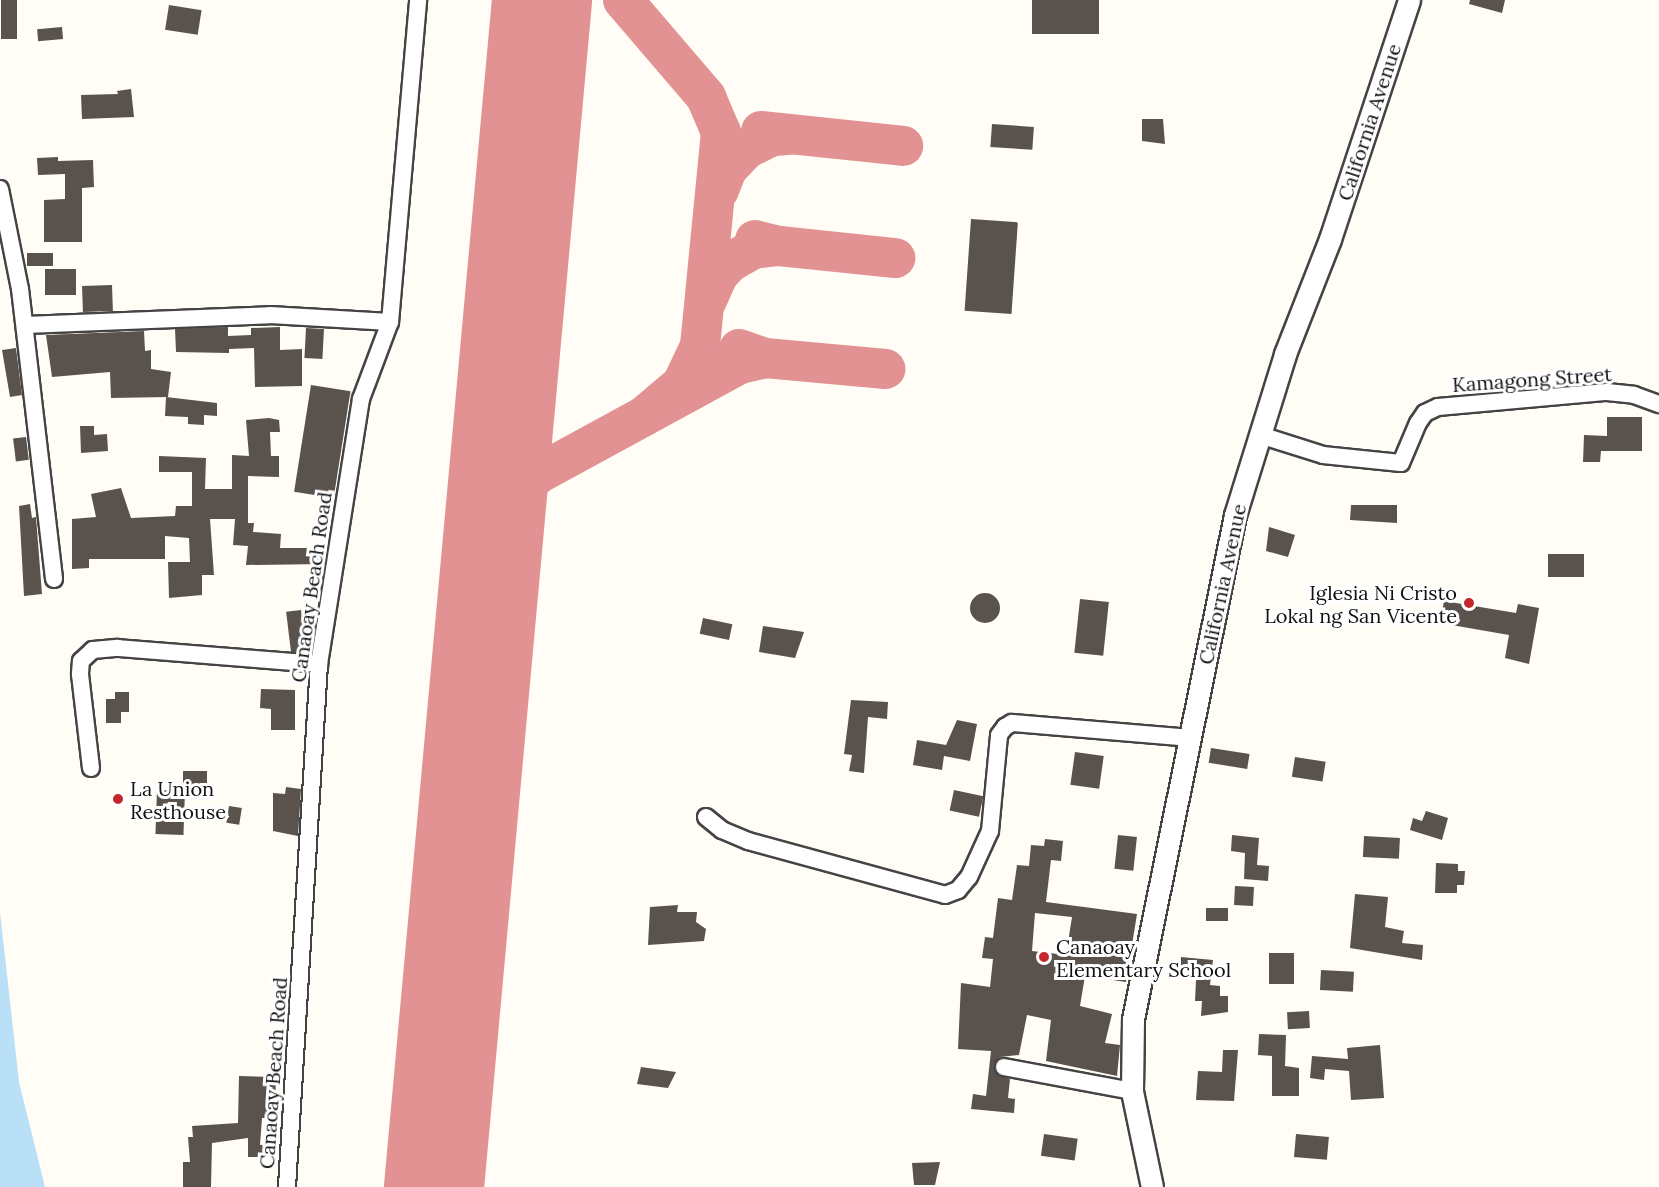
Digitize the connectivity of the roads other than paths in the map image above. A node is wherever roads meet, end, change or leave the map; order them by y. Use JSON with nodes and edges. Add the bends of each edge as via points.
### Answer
{"nodes":[{"id":1,"x":418,"y":0,"type":"edge"},
{"id":2,"x":1409,"y":0,"type":"edge"},
{"id":3,"x":0,"y":189,"type":"edge"},
{"id":4,"x":390,"y":322,"type":"junction"},
{"id":5,"x":25,"y":326,"type":"junction"},
{"id":6,"x":1659,"y":404,"type":"edge"},
{"id":7,"x":1260,"y":435,"type":"junction"},
{"id":8,"x":54,"y":579,"type":"dead end"},
{"id":9,"x":319,"y":664,"type":"junction"},
{"id":10,"x":1192,"y":738,"type":"junction"},
{"id":11,"x":91,"y":768,"type":"dead end"},
{"id":12,"x":706,"y":817,"type":"dead end"},
{"id":13,"x":1004,"y":1067,"type":"dead end"},
{"id":14,"x":1132,"y":1091,"type":"junction"},
{"id":15,"x":286,"y":1187,"type":"edge"},
{"id":16,"x":1152,"y":1187,"type":"edge"}],
"edges":[{"from":1,"to":4,"type":"street","name":"Canaoay Beach Road"},
{"from":2,"to":7,"type":"street","name":"California Avenue"},
{"from":3,"to":5,"type":"street"},
{"from":4,"to":5,"type":"street","via":[[270,315]]},
{"from":4,"to":9,"type":"street","name":"Canaoay Beach Road","via":[[361,399]]},
{"from":5,"to":8,"type":"street"},
{"from":6,"to":7,"type":"street","name":"Kamagong Street","via":[[1634,395],[1607,392],[1438,407],[1425,413],[1418,423],[1404,461],[1360,461],[1323,455]]},
{"from":7,"to":10,"type":"street","name":"California Avenue","via":[[1234,515]]},
{"from":9,"to":11,"type":"street","via":[[118,648],[93,651],[81,661],[80,674]]},
{"from":9,"to":15,"type":"street","name":"Canaoay Beach Road"},
{"from":10,"to":12,"type":"street","via":[[1012,723],[1005,727],[999,735],[990,831],[969,877],[958,890],[945,894],[748,842]]},
{"from":10,"to":14,"type":"street","name":"California Avenue","via":[[1137,987],[1130,1059]]},
{"from":13,"to":14,"type":"street"},
{"from":14,"to":16,"type":"street","name":"California Avenue"}]}
